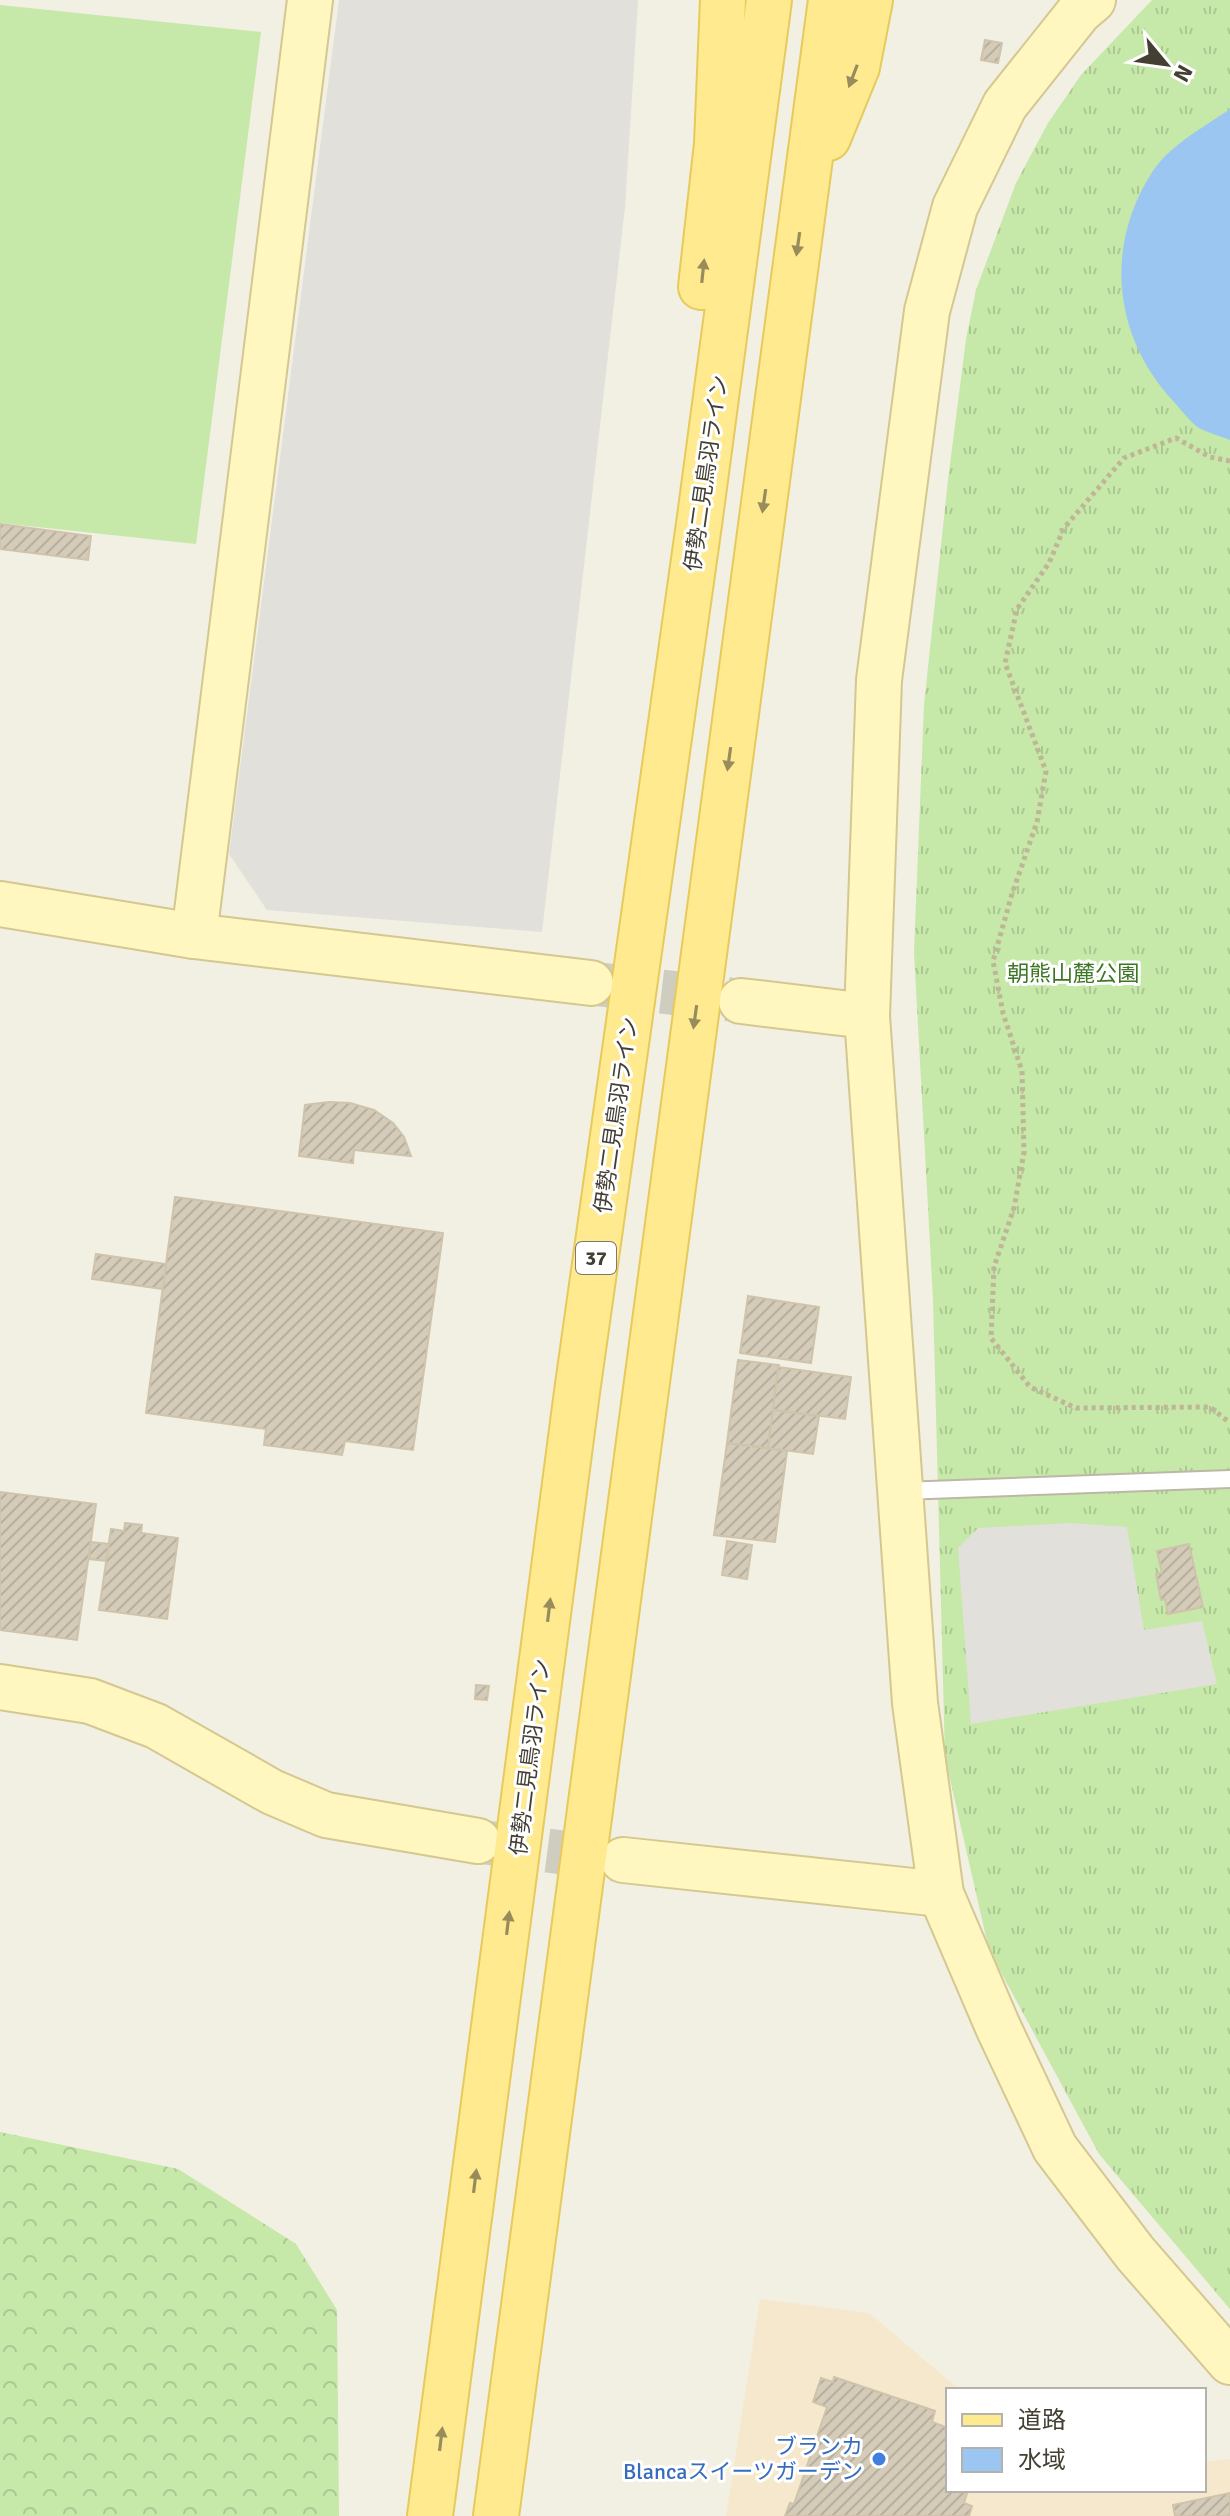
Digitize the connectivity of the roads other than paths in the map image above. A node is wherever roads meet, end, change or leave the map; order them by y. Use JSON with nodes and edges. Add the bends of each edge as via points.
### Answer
{"nodes":[{"id":1,"x":310,"y":0,"type":"edge"},
{"id":2,"x":723,"y":0,"type":"edge"},
{"id":3,"x":769,"y":0,"type":"edge"},
{"id":4,"x":831,"y":0,"type":"edge"},
{"id":5,"x":870,"y":0,"type":"edge"},
{"id":6,"x":1093,"y":0,"type":"edge"},
{"id":7,"x":804,"y":194,"type":"junction"},
{"id":8,"x":700,"y":517,"type":"junction"},
{"id":9,"x":0,"y":904,"type":"edge"},
{"id":10,"x":194,"y":936,"type":"junction"},
{"id":11,"x":591,"y":983,"type":"tunnel mouth"},
{"id":12,"x":741,"y":1001,"type":"tunnel mouth"},
{"id":13,"x":867,"y":1016,"type":"junction"},
{"id":14,"x":1230,"y":1479,"type":"edge"},
{"id":15,"x":901,"y":1491,"type":"junction"},
{"id":16,"x":0,"y":1687,"type":"edge"},
{"id":17,"x":478,"y":1841,"type":"tunnel mouth"},
{"id":18,"x":623,"y":1860,"type":"tunnel mouth"},
{"id":19,"x":941,"y":1894,"type":"junction"},
{"id":20,"x":1230,"y":2362,"type":"edge"},
{"id":21,"x":430,"y":2516,"type":"edge"},
{"id":22,"x":496,"y":2516,"type":"edge"}],
"edges":[{"from":1,"to":10,"type":"street"},
{"from":8,"to":2,"type":"main road","one_way":true,"via":[[701,290],[717,144]]},
{"from":3,"to":8,"type":"main road","name":"伊勢二見鳥羽ライン","number":"37"},
{"from":4,"to":7,"type":"main road"},
{"from":5,"to":7,"type":"main road","one_way":true,"via":[[857,67]]},
{"from":6,"to":13,"type":"street","via":[[1005,105],[955,207],[927,311],[879,680]]},
{"from":7,"to":22,"type":"main road","one_way":true},
{"from":21,"to":8,"type":"main road","name":"伊勢二見鳥羽ライン","number":"37","one_way":true,"via":[[577,1392]]},
{"from":9,"to":10,"type":"street"},
{"from":10,"to":11,"type":"street"},
{"from":12,"to":13,"type":"street"},
{"from":13,"to":15,"type":"street"},
{"from":14,"to":15,"type":"lane"},
{"from":15,"to":19,"type":"street","via":[[915,1703]]},
{"from":16,"to":17,"type":"street","via":[[90,1701],[156,1726],[272,1792],[326,1815]]},
{"from":18,"to":19,"type":"street"},
{"from":19,"to":20,"type":"street","via":[[1055,2148],[1135,2253]]}]}
